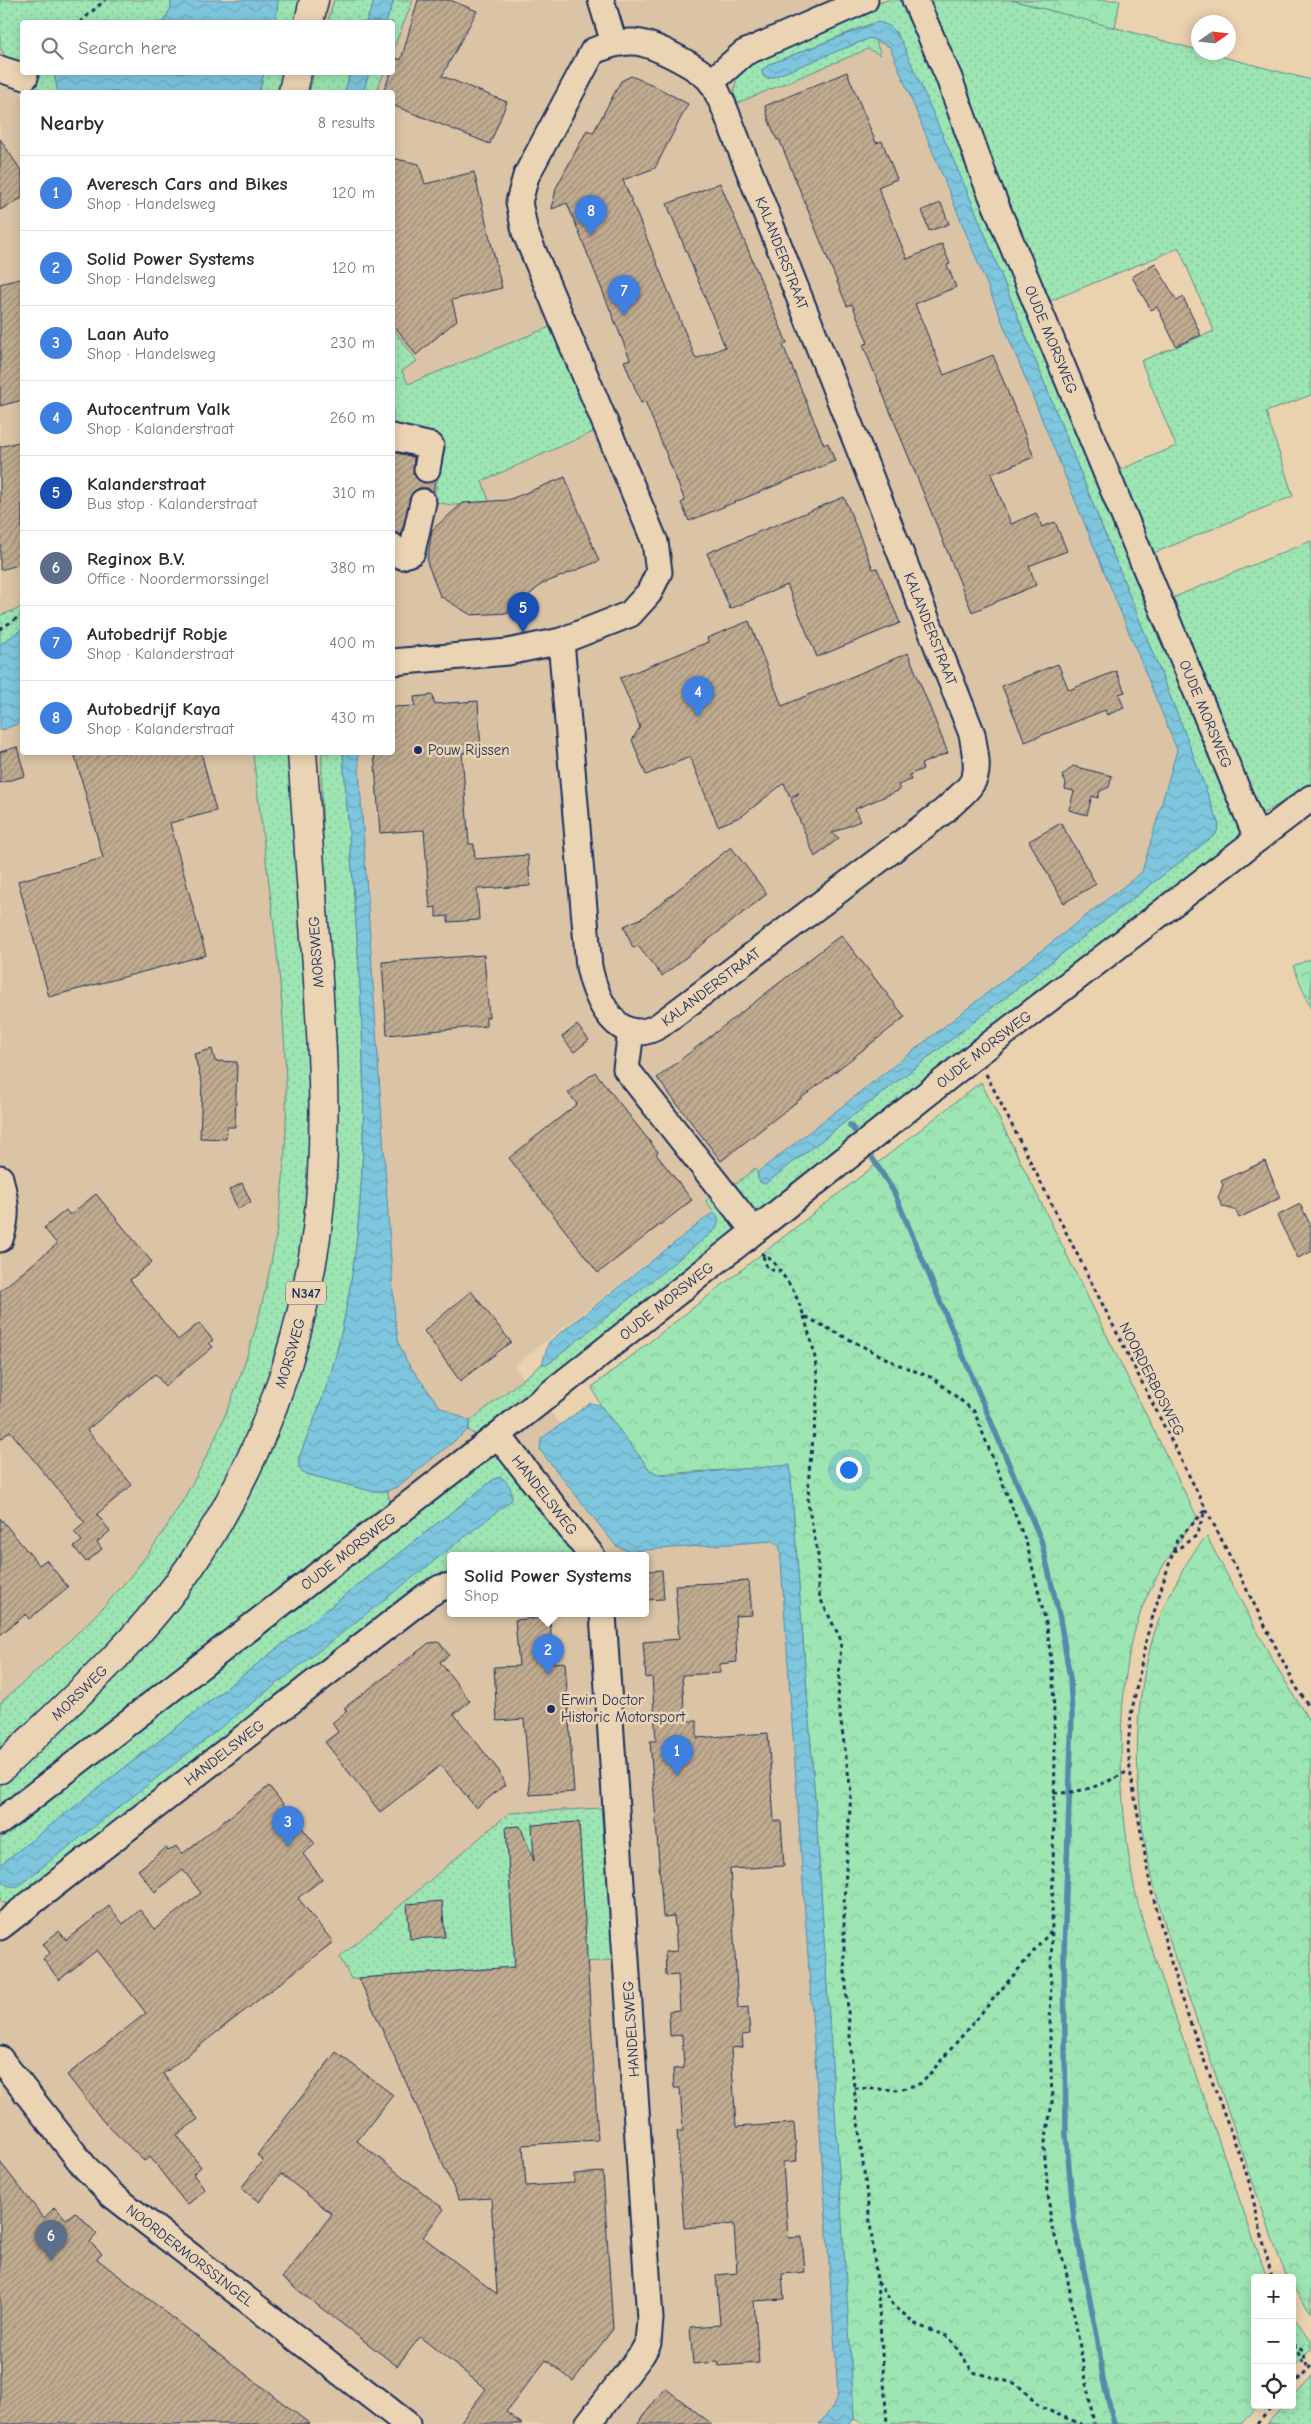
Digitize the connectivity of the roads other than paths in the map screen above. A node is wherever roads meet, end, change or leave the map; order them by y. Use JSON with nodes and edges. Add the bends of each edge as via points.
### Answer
{"nodes":[{"id":1,"x":314,"y":0,"type":"edge"},
{"id":2,"x":865,"y":0,"type":"edge"},
{"id":3,"x":915,"y":0,"type":"edge"},
{"id":4,"x":604,"y":1,"type":"edge"},
{"id":5,"x":309,"y":20,"type":"edge"},
{"id":6,"x":614,"y":43,"type":"junction"},
{"id":7,"x":0,"y":69,"type":"edge"},
{"id":8,"x":296,"y":75,"type":"edge"},
{"id":9,"x":25,"y":77,"type":"dead end"},
{"id":10,"x":712,"y":82,"type":"junction"},
{"id":11,"x":292,"y":90,"type":"edge"},
{"id":12,"x":395,"y":438,"type":"edge"},
{"id":13,"x":427,"y":469,"type":"dead end"},
{"id":14,"x":423,"y":502,"type":"dead end"},
{"id":15,"x":395,"y":549,"type":"edge"},
{"id":16,"x":561,"y":641,"type":"junction"},
{"id":17,"x":395,"y":662,"type":"edge"},
{"id":18,"x":302,"y":755,"type":"edge"},
{"id":19,"x":1311,"y":798,"type":"edge"},
{"id":20,"x":1257,"y":838,"type":"junction"},
{"id":21,"x":630,"y":1031,"type":"junction"},
{"id":22,"x":0,"y":1178,"type":"edge"},
{"id":23,"x":754,"y":1231,"type":"junction"},
{"id":24,"x":0,"y":1240,"type":"edge"},
{"id":25,"x":498,"y":1435,"type":"junction"},
{"id":26,"x":589,"y":1552,"type":"edge"},
{"id":27,"x":447,"y":1587,"type":"edge"},
{"id":28,"x":603,"y":1617,"type":"edge"},
{"id":29,"x":0,"y":1769,"type":"edge"},
{"id":30,"x":0,"y":1822,"type":"edge"},
{"id":31,"x":2,"y":1922,"type":"edge"},
{"id":32,"x":0,"y":2059,"type":"edge"},
{"id":33,"x":407,"y":2424,"type":"edge"},
{"id":34,"x":588,"y":2424,"type":"edge"}],
"edges":[{"from":1,"to":5,"type":"main road"},
{"from":2,"to":10,"type":"street","via":[[744,53]]},
{"from":3,"to":20,"type":"street","name":"OUDE MORSWEG","via":[[949,78],[984,179]]},
{"from":4,"to":6,"type":"street"},
{"from":6,"to":10,"type":"street","via":[[635,42],[654,46]]},
{"from":6,"to":16,"type":"street","via":[[593,51],[526,176],[518,202],[525,232],[655,542],[659,572],[649,593],[630,614]]},
{"from":7,"to":9,"type":"street"},
{"from":8,"to":11,"type":"main road"},
{"from":10,"to":21,"type":"street","name":"KALANDERSTRAAT","via":[[972,734],[978,769],[972,785],[944,811],[676,1013],[654,1029]]},
{"from":12,"to":13,"type":"street","via":[[431,446]]},
{"from":14,"to":15,"type":"street","via":[[412,552],[402,556]]},
{"from":16,"to":17,"type":"street","via":[[508,652]]},
{"from":16,"to":21,"type":"street","via":[[589,967],[603,1010]]},
{"from":18,"to":29,"type":"main road","name":"MORSWEG","number":"N347","via":[[323,1058],[322,1153],[317,1228],[307,1292],[289,1362],[263,1433],[233,1496],[191,1566],[135,1637]]},
{"from":19,"to":20,"type":"street"},
{"from":20,"to":23,"type":"street","name":"OUDE MORSWEG"},
{"from":21,"to":23,"type":"street","via":[[626,1069]]},
{"from":22,"to":24,"type":"street","via":[[6,1203],[6,1222]]},
{"from":23,"to":25,"type":"street","name":"OUDE MORSWEG"},
{"from":25,"to":26,"type":"street","name":"HANDELSWEG"},
{"from":25,"to":30,"type":"street","name":"OUDE MORSWEG"},
{"from":27,"to":31,"type":"street","name":"HANDELSWEG","via":[[426,1596]]},
{"from":28,"to":34,"type":"street","name":"HANDELSWEG","via":[[650,2319],[648,2343],[642,2354]]},
{"from":32,"to":33,"type":"street","name":"NOORDERMORSSINGEL","via":[[84,2166],[112,2196]]}]}
